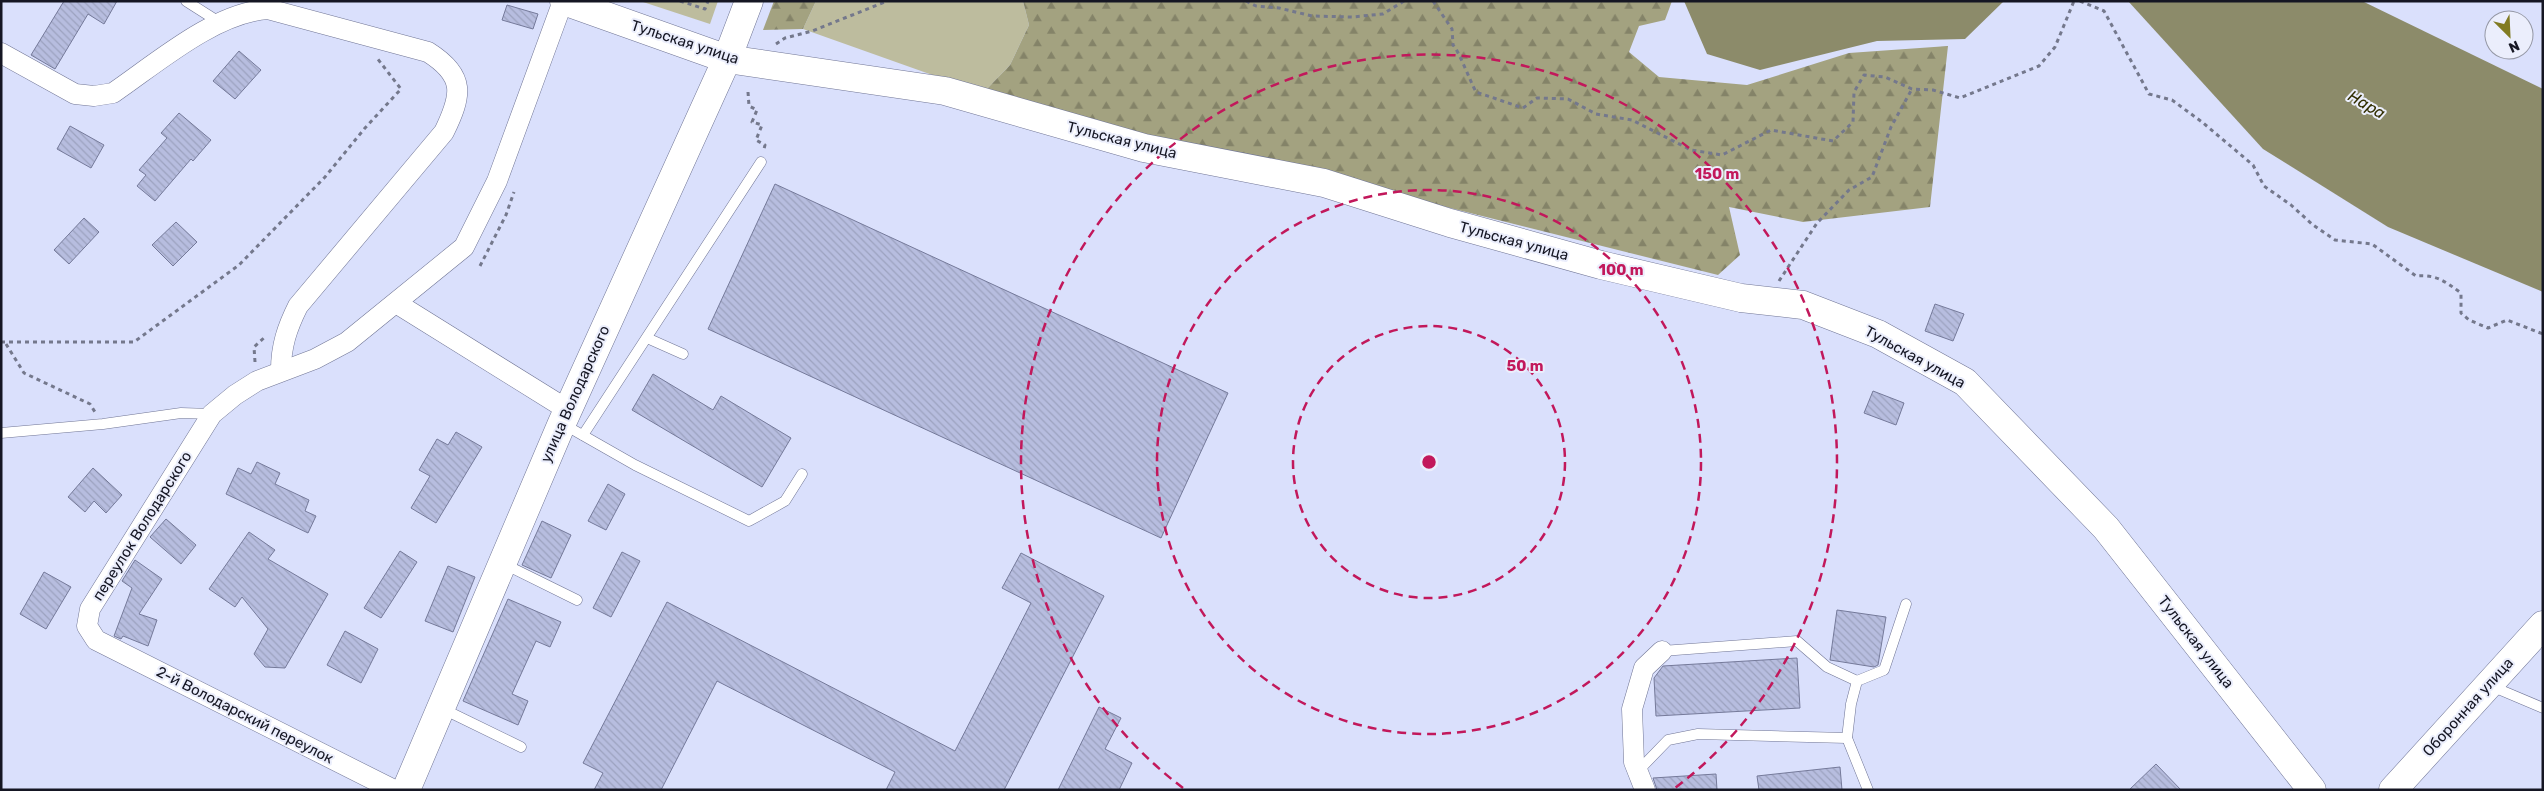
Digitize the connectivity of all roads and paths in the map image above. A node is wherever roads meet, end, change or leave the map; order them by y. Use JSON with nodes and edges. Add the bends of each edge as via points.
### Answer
{"nodes":[{"id":1,"x":186,"y":1,"type":"edge"},
{"id":2,"x":564,"y":1,"type":"edge"},
{"id":3,"x":680,"y":1,"type":"edge"},
{"id":4,"x":708,"y":1,"type":"edge"},
{"id":5,"x":749,"y":1,"type":"edge"},
{"id":6,"x":1246,"y":1,"type":"edge"},
{"id":7,"x":1404,"y":1,"type":"edge"},
{"id":8,"x":1434,"y":1,"type":"edge"},
{"id":9,"x":2074,"y":1,"type":"edge"},
{"id":10,"x":2080,"y":1,"type":"edge"},
{"id":11,"x":886,"y":2,"type":"edge"},
{"id":12,"x":218,"y":22,"type":"junction"},
{"id":13,"x":770,"y":49,"type":"dead end"},
{"id":14,"x":1,"y":53,"type":"edge"},
{"id":15,"x":727,"y":59,"type":"junction"},
{"id":16,"x":401,"y":89,"type":"dead end"},
{"id":17,"x":1912,"y":89,"type":"junction"},
{"id":18,"x":748,"y":92,"type":"dead end"},
{"id":19,"x":760,"y":162,"type":"joint"},
{"id":20,"x":1759,"y":300,"type":"junction"},
{"id":21,"x":396,"y":303,"type":"junction"},
{"id":22,"x":2543,"y":334,"type":"edge"},
{"id":23,"x":647,"y":338,"type":"junction"},
{"id":24,"x":1,"y":342,"type":"edge"},
{"id":25,"x":6,"y":344,"type":"junction"},
{"id":26,"x":683,"y":354,"type":"dead end"},
{"id":27,"x":281,"y":370,"type":"junction"},
{"id":28,"x":212,"y":414,"type":"junction"},
{"id":29,"x":571,"y":423,"type":"junction"},
{"id":30,"x":103,"y":424,"type":"junction"},
{"id":31,"x":1,"y":433,"type":"edge"},
{"id":32,"x":802,"y":474,"type":"dead end"},
{"id":33,"x":502,"y":562,"type":"junction"},
{"id":34,"x":577,"y":600,"type":"dead end"},
{"id":35,"x":1906,"y":604,"type":"dead end"},
{"id":36,"x":2543,"y":626,"type":"edge"},
{"id":37,"x":96,"y":640,"type":"joint"},
{"id":38,"x":1662,"y":651,"type":"joint"},
{"id":39,"x":1857,"y":681,"type":"junction"},
{"id":40,"x":2488,"y":684,"type":"junction"},
{"id":41,"x":442,"y":708,"type":"junction"},
{"id":42,"x":2543,"y":708,"type":"edge"},
{"id":43,"x":1847,"y":738,"type":"junction"},
{"id":44,"x":522,"y":747,"type":"dead end"},
{"id":45,"x":1638,"y":771,"type":"junction"},
{"id":46,"x":2310,"y":789,"type":"edge"},
{"id":47,"x":394,"y":790,"type":"edge"},
{"id":48,"x":406,"y":790,"type":"edge"},
{"id":49,"x":1645,"y":790,"type":"edge"},
{"id":50,"x":1868,"y":790,"type":"edge"},
{"id":51,"x":2393,"y":790,"type":"edge"}],
"edges":[{"from":1,"to":12,"type":"lane"},
{"from":2,"to":15,"type":"street","name":"Тульская улица"},
{"from":2,"to":21,"type":"street","name":"переулок Володарского","via":[[497,181],[464,247]]},
{"from":3,"to":4,"type":"path","via":[[705,9]]},
{"from":5,"to":15,"type":"street","name":"улица Володарского"},
{"from":6,"to":7,"type":"path","via":[[1256,6],[1312,16],[1352,17],[1383,14]]},
{"from":8,"to":17,"type":"path","via":[[1452,30],[1453,45],[1476,92],[1522,108],[1537,98],[1568,99],[1596,114],[1632,120],[1691,150],[1722,154],[1771,130],[1833,141],[1853,122],[1854,92],[1864,75],[1885,77]]},
{"from":9,"to":17,"type":"path","via":[[2055,47],[2038,66],[1960,98],[1933,90]]},
{"from":10,"to":22,"type":"path","via":[[2104,12],[2149,94],[2172,100],[2202,122],[2253,165],[2264,186],[2313,225],[2335,240],[2372,244],[2416,276],[2441,278],[2461,293],[2461,313],[2469,320],[2488,328],[2507,320]]},
{"from":11,"to":13,"type":"path","via":[[785,38]]},
{"from":12,"to":14,"type":"street","via":[[113,93],[94,96],[75,94]]},
{"from":12,"to":27,"type":"street","via":[[250,10],[268,8],[419,50],[444,63],[455,78],[458,94],[444,132],[298,306],[281,349]]},
{"from":15,"to":20,"type":"street","name":"Тульская улица","via":[[945,91],[1144,148],[1324,183],[1450,223],[1601,265]]},
{"from":15,"to":29,"type":"street","name":"улица Володарского"},
{"from":16,"to":25,"type":"path","via":[[325,177],[239,265],[134,342]]},
{"from":17,"to":20,"type":"path","via":[[1891,127],[1872,178],[1848,190],[1817,223],[1778,282]]},
{"from":18,"to":19,"type":"path","via":[[749,106],[757,110],[752,122],[762,125],[756,140],[765,145]]},
{"from":19,"to":23,"type":"lane"},
{"from":20,"to":46,"type":"street","name":"Тульская улица","via":[[1802,305],[1878,334],[1966,382],[2106,528]]},
{"from":21,"to":27,"type":"street","name":"переулок Володарского","via":[[347,342],[315,359]]},
{"from":21,"to":29,"type":"street"},
{"from":23,"to":26,"type":"lane"},
{"from":23,"to":29,"type":"lane"},
{"from":24,"to":25,"type":"path"},
{"from":25,"to":30,"type":"path","via":[[24,373],[90,404]]},
{"from":27,"to":28,"type":"street","name":"переулок Володарского","via":[[235,395]]},
{"from":28,"to":30,"type":"lane","via":[[181,413]]},
{"from":28,"to":37,"type":"street","name":"переулок Володарского","via":[[90,609],[88,626]]},
{"from":29,"to":32,"type":"lane","via":[[635,465],[749,521],[785,501]]},
{"from":29,"to":33,"type":"street","name":"улица Володарского"},
{"from":30,"to":31,"type":"lane"},
{"from":33,"to":34,"type":"lane"},
{"from":33,"to":41,"type":"street","name":"улица Володарского"},
{"from":35,"to":39,"type":"lane","via":[[1884,670]]},
{"from":36,"to":40,"type":"street","name":"Оборонная улица"},
{"from":37,"to":47,"type":"street","name":"2-й Володарский переулок"},
{"from":38,"to":39,"type":"lane","via":[[1797,641],[1827,667]]},
{"from":38,"to":45,"type":"street","via":[[1644,668],[1632,709],[1634,762]]},
{"from":39,"to":43,"type":"lane"},
{"from":40,"to":42,"type":"lane"},
{"from":40,"to":51,"type":"street","name":"Оборонная улица"},
{"from":41,"to":44,"type":"lane"},
{"from":41,"to":48,"type":"street","name":"улица Володарского"},
{"from":43,"to":45,"type":"lane","via":[[1698,734],[1668,740]]},
{"from":43,"to":50,"type":"lane"},
{"from":45,"to":49,"type":"street"}]}
